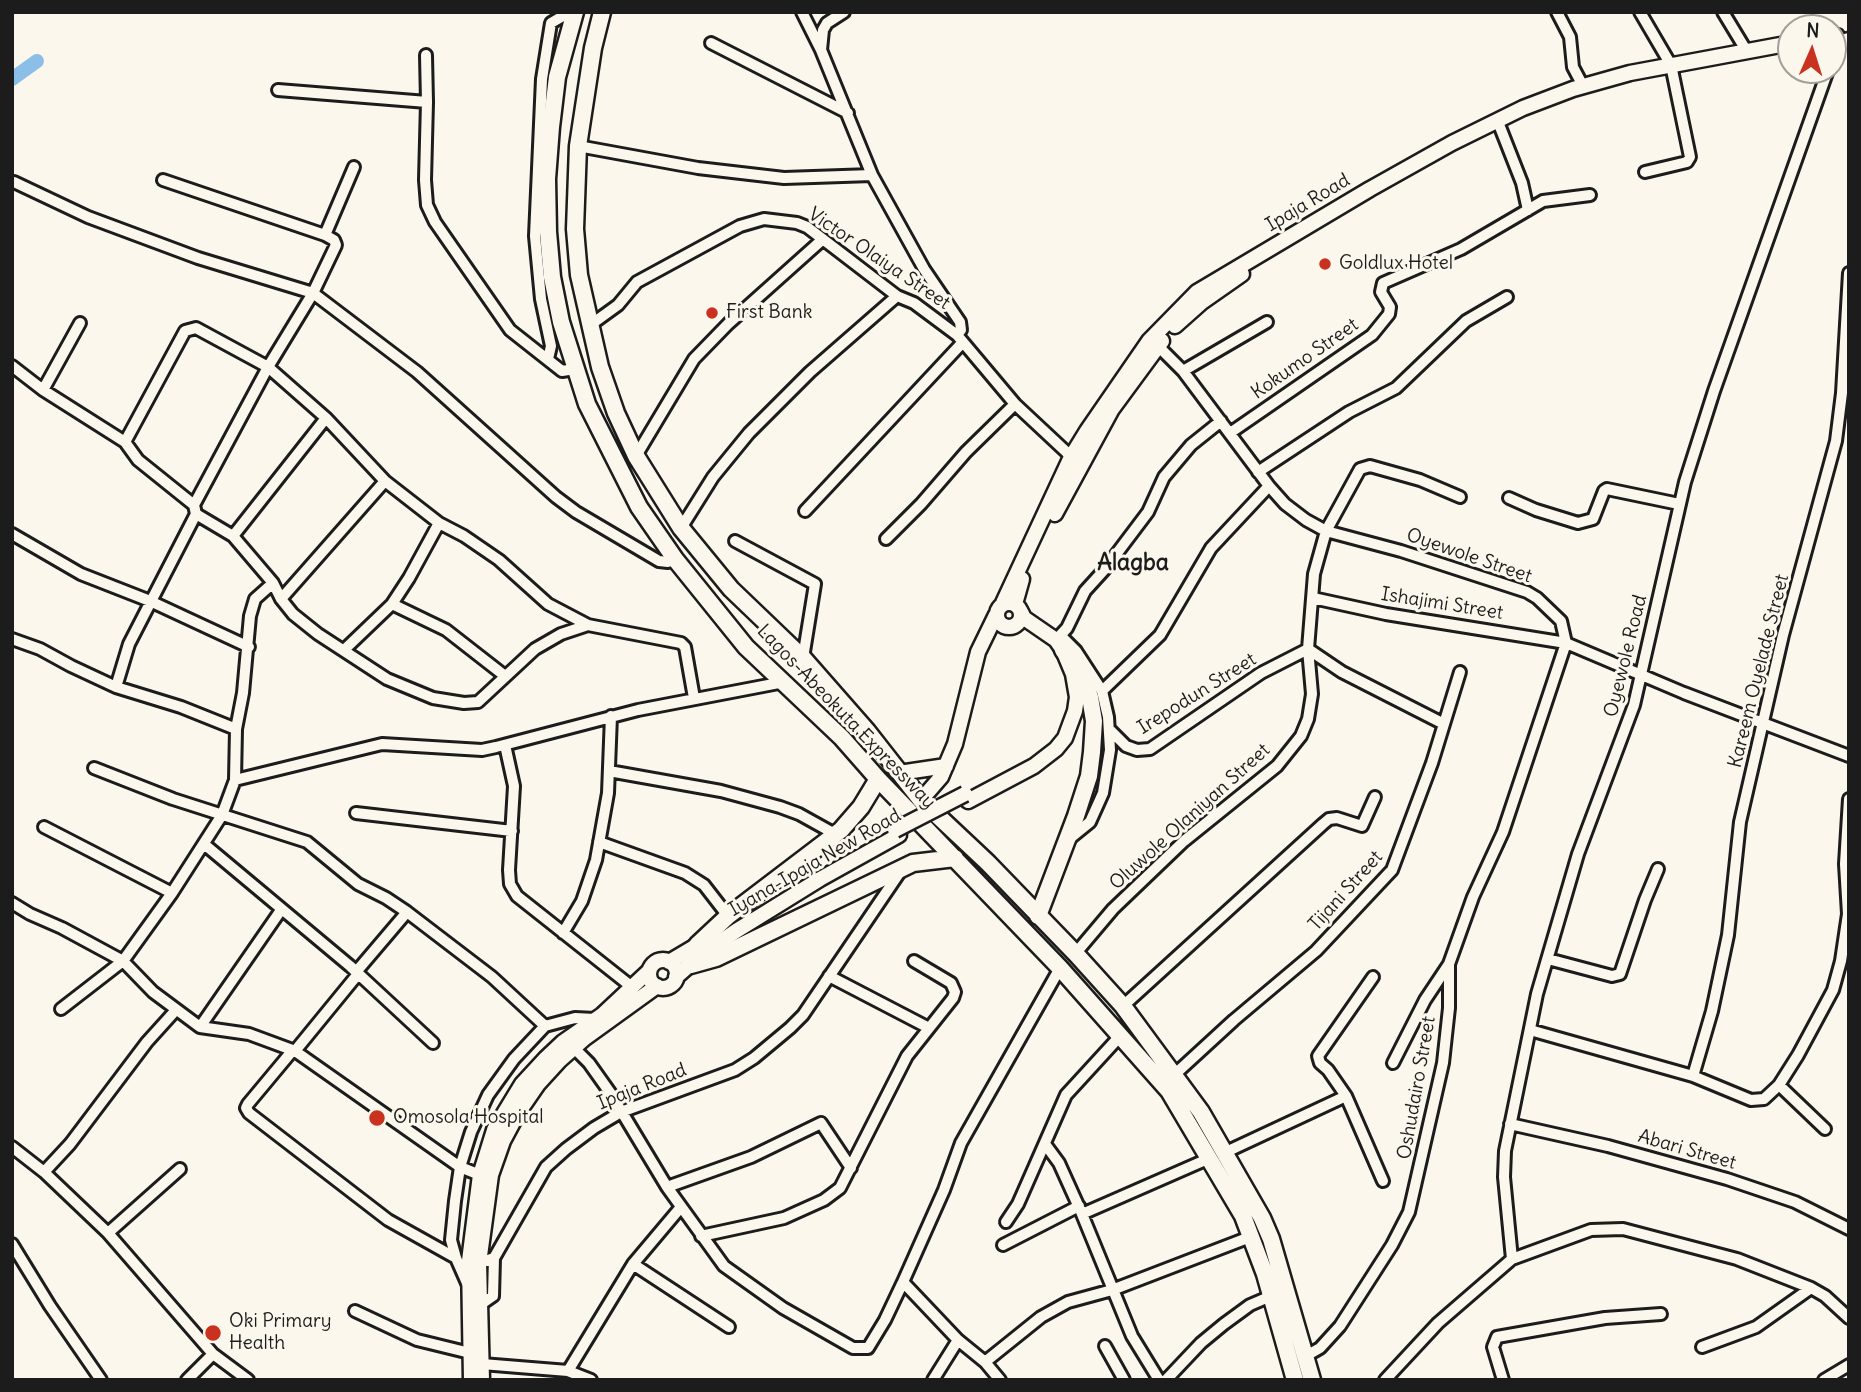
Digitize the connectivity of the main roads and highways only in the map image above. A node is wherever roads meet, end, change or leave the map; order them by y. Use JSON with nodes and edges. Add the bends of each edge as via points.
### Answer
{"nodes":[{"id":1,"x":602,"y":12,"type":"edge"},
{"id":2,"x":574,"y":15,"type":"edge"},
{"id":3,"x":1777,"y":45,"type":"edge"},
{"id":4,"x":1777,"y":53,"type":"edge"},
{"id":5,"x":1672,"y":69,"type":"junction"},
{"id":6,"x":1542,"y":104,"type":"junction"},
{"id":7,"x":1076,"y":461,"type":"junction"},
{"id":8,"x":1009,"y":615,"type":"junction"},
{"id":9,"x":1060,"y":642,"type":"junction"},
{"id":10,"x":946,"y":766,"type":"junction"},
{"id":11,"x":899,"y":773,"type":"junction"},
{"id":12,"x":878,"y":779,"type":"junction"},
{"id":13,"x":967,"y":797,"type":"junction"},
{"id":14,"x":921,"y":800,"type":"junction"},
{"id":15,"x":897,"y":833,"type":"junction"},
{"id":16,"x":955,"y":858,"type":"junction"},
{"id":17,"x":1038,"y":916,"type":"junction"},
{"id":18,"x":697,"y":945,"type":"junction"},
{"id":19,"x":669,"y":961,"type":"junction"},
{"id":20,"x":691,"y":965,"type":"junction"},
{"id":21,"x":649,"y":971,"type":"junction"},
{"id":22,"x":676,"y":977,"type":"junction"},
{"id":23,"x":657,"y":986,"type":"junction"},
{"id":24,"x":468,"y":1261,"type":"junction"},
{"id":25,"x":471,"y":1380,"type":"edge"},
{"id":26,"x":482,"y":1380,"type":"edge"},
{"id":27,"x":1295,"y":1380,"type":"edge"},
{"id":28,"x":1312,"y":1380,"type":"edge"}],
"edges":[{"from":1,"to":11,"type":"highway","name":"Lagos-Abeokuta Expressway","via":[[578,146],[575,229],[589,326],[612,401],[636,456],[681,528],[730,589],[803,658]]},
{"from":2,"to":12,"type":"highway","name":"Lagos-Abeokuta Expressway","via":[[557,77],[547,178],[548,232],[561,322],[587,404],[639,507],[675,559],[747,647]]},
{"from":3,"to":5,"type":"main road","name":"Ipaja Road"},
{"from":4,"to":5,"type":"main road","name":"Ipaja Road"},
{"from":5,"to":6,"type":"main road","name":"Ipaja Road"},
{"from":5,"to":6,"type":"main road","name":"Ipaja Road","via":[[1583,86]]},
{"from":6,"to":7,"type":"main road","name":"Ipaja Road","via":[[1374,195],[1232,280],[1182,319],[1158,346]]},
{"from":6,"to":7,"type":"main road","name":"Ipaja Road","via":[[1496,120],[1428,157],[1197,292],[1149,341],[1115,388]]},
{"from":7,"to":8,"type":"main road","name":"Ipaja Road"},
{"from":8,"to":9,"type":"main road","via":[[1024,618]]},
{"from":8,"to":10,"type":"main road","name":"Ipaja Road","via":[[981,645],[962,724]]},
{"from":8,"to":13,"type":"main road","name":"Iyana-Ipaja New Road","via":[[1053,650],[1067,686],[1065,713],[1052,741],[1037,754]]},
{"from":9,"to":13,"type":"main road","name":"Iyana-Ipaja New Road","via":[[1077,697],[1065,738],[1034,766]]},
{"from":9,"to":17,"type":"highway","via":[[1081,673],[1094,721],[1089,776]]},
{"from":10,"to":11,"type":"main road"},
{"from":10,"to":14,"type":"main road","name":"Ipaja Road"},
{"from":11,"to":14,"type":"highway","name":"Lagos-Abeokuta Expressway"},
{"from":12,"to":16,"type":"highway","name":"Lagos-Abeokuta Expressway"},
{"from":12,"to":18,"type":"highway","via":[[861,807],[835,834]]},
{"from":13,"to":15,"type":"main road","name":"Iyana-Ipaja New Road","bridge":true},
{"from":14,"to":17,"type":"highway","name":"Lagos-Abeokuta Expressway"},
{"from":15,"to":18,"type":"main road","name":"Iyana-Ipaja New Road","via":[[834,864]]},
{"from":15,"to":20,"type":"main road","name":"Iyana-Ipaja New Road","via":[[779,904]]},
{"from":16,"to":20,"type":"highway","via":[[904,867],[716,958]]},
{"from":16,"to":27,"type":"highway","name":"Lagos-Abeokuta Expressway","via":[[1169,1091],[1243,1216]]},
{"from":17,"to":28,"type":"highway","name":"Lagos-Abeokuta Expressway","via":[[1123,1006],[1226,1152],[1271,1239]]},
{"from":18,"to":19,"type":"main road","name":"Iyana-Ipaja New Road"},
{"from":19,"to":21,"type":"main road","via":[[654,963]]},
{"from":19,"to":22,"type":"main road"},
{"from":20,"to":22,"type":"main road","name":"Iyana-Ipaja New Road"},
{"from":21,"to":23,"type":"main road"},
{"from":21,"to":24,"type":"main road","via":[[563,1042],[522,1084],[494,1130],[480,1175]]},
{"from":22,"to":23,"type":"main road","via":[[666,987]]},
{"from":23,"to":24,"type":"main road","via":[[573,1047],[518,1113],[491,1175]]},
{"from":24,"to":25,"type":"main road"},
{"from":24,"to":26,"type":"main road","via":[[480,1304]]}]}
